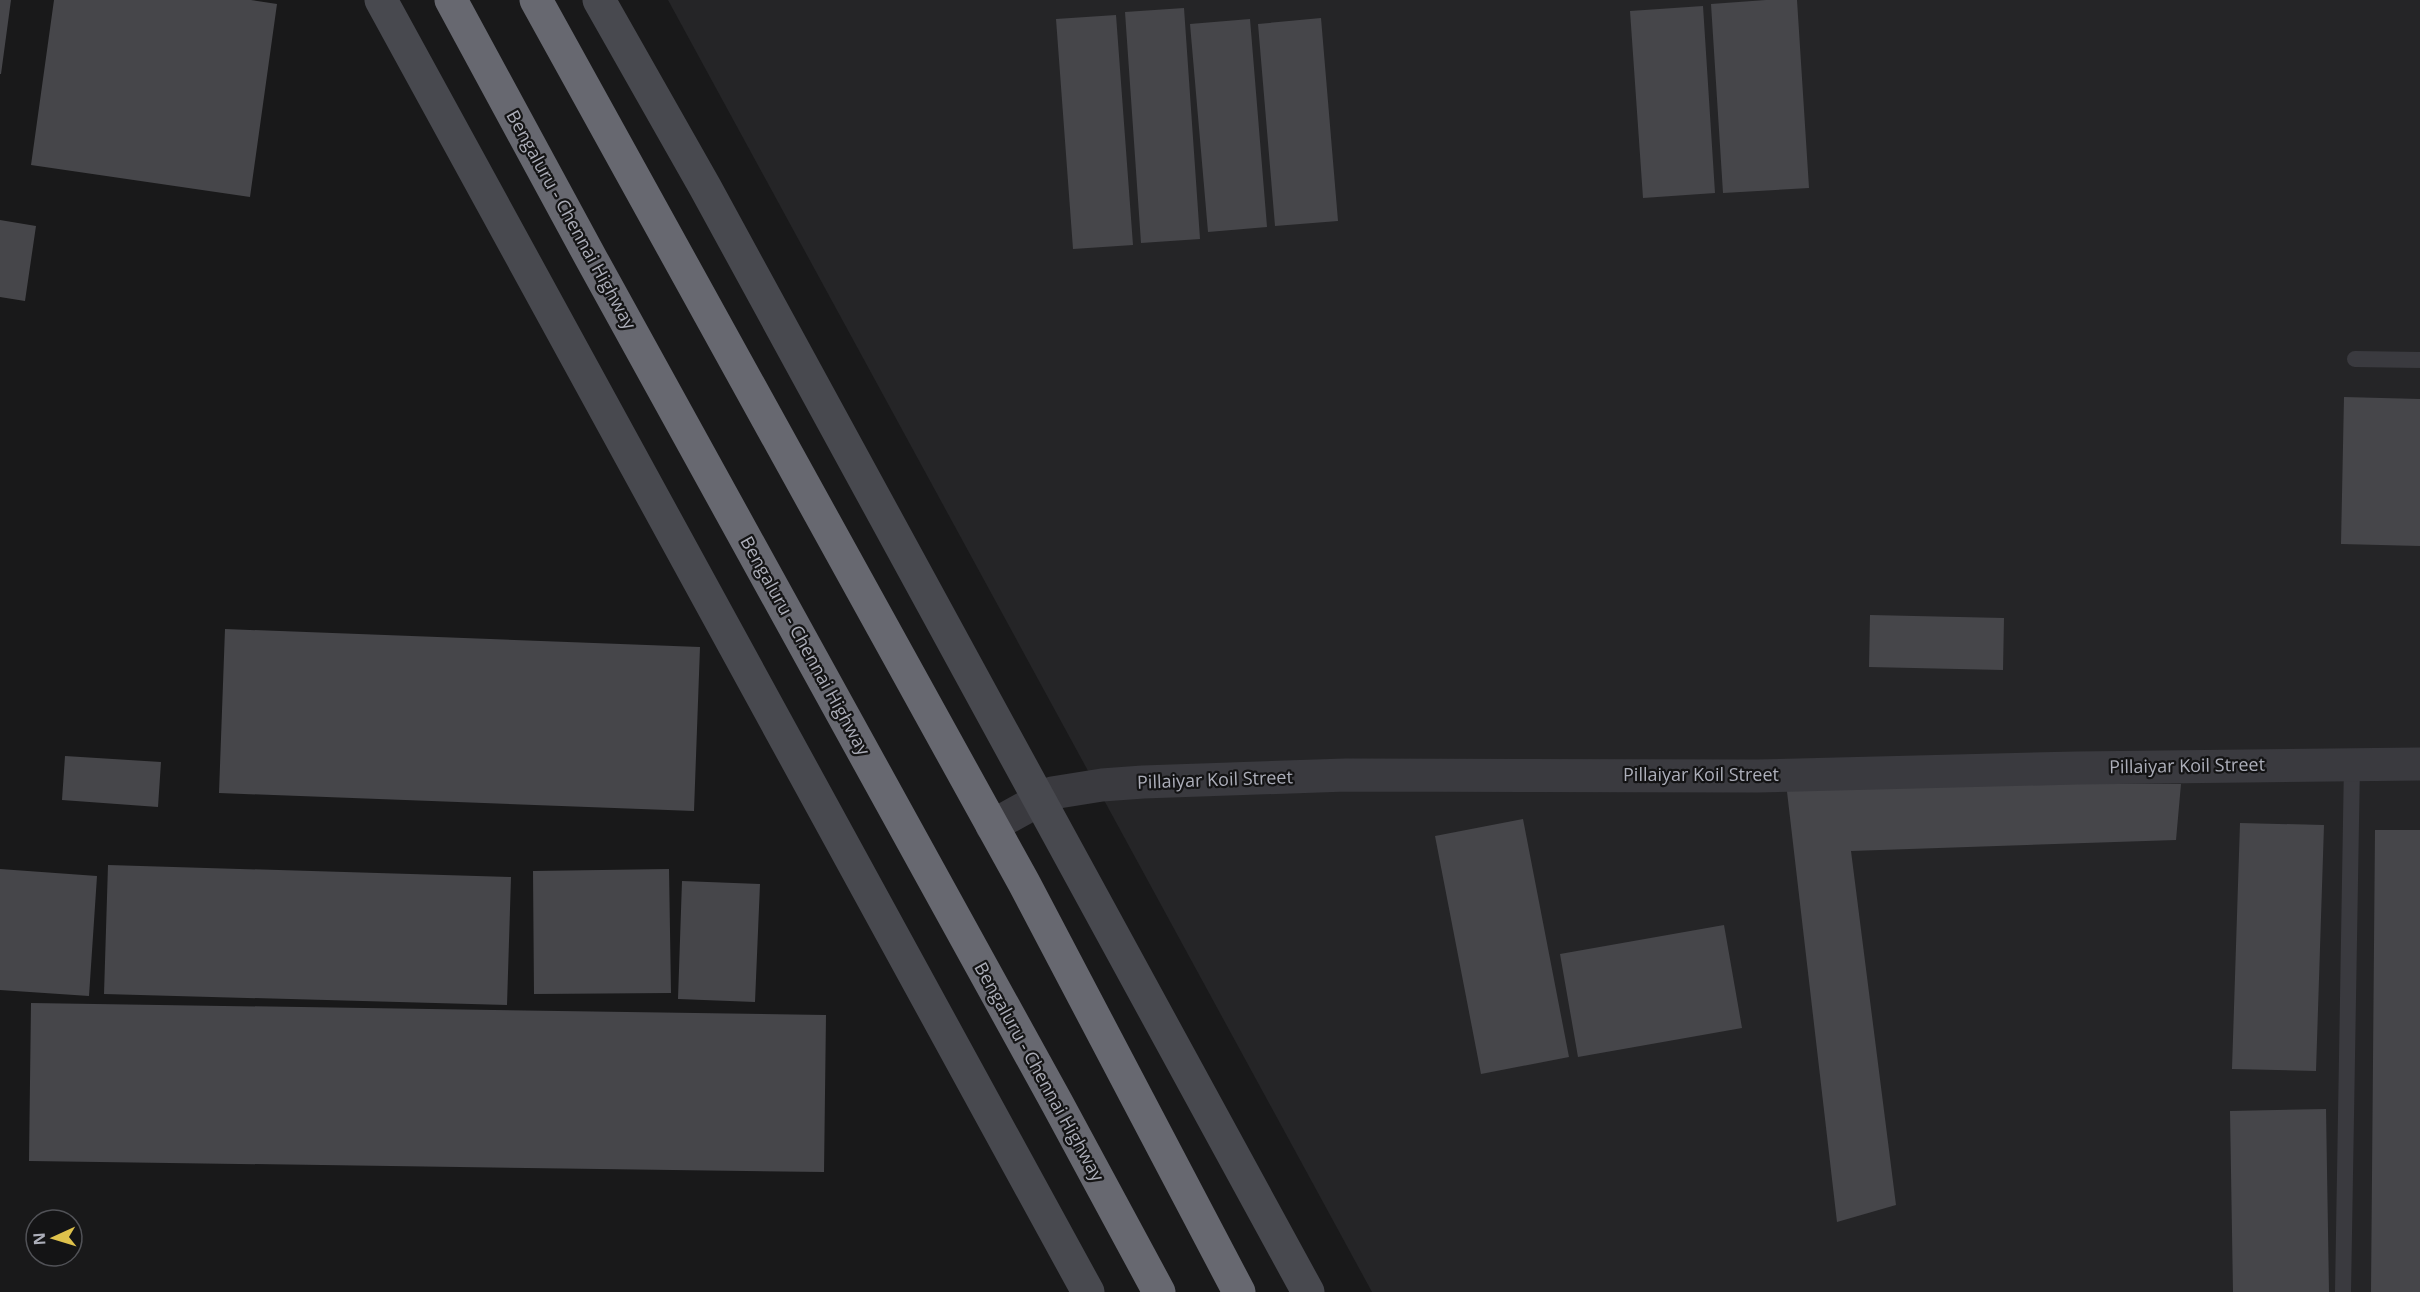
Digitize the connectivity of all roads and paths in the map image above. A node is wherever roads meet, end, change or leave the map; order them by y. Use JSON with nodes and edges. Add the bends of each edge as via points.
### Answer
{"nodes":[{"id":1,"x":381,"y":0,"type":"edge"},
{"id":2,"x":451,"y":0,"type":"edge"},
{"id":3,"x":536,"y":0,"type":"edge"},
{"id":4,"x":600,"y":0,"type":"edge"},
{"id":5,"x":2355,"y":359,"type":"dead end"},
{"id":6,"x":2420,"y":360,"type":"edge"},
{"id":7,"x":2352,"y":763,"type":"junction"},
{"id":8,"x":2420,"y":764,"type":"edge"},
{"id":9,"x":1039,"y":799,"type":"junction"},
{"id":10,"x":992,"y":826,"type":"junction"},
{"id":11,"x":1088,"y":1292,"type":"edge"},
{"id":12,"x":1159,"y":1292,"type":"edge"},
{"id":13,"x":1239,"y":1292,"type":"edge"},
{"id":14,"x":1308,"y":1292,"type":"edge"},
{"id":15,"x":2343,"y":1292,"type":"edge"}],
"edges":[{"from":1,"to":11,"type":"street"},
{"from":2,"to":12,"type":"highway","name":"Bengaluru - Chennai Highway"},
{"from":3,"to":10,"type":"highway"},
{"from":4,"to":9,"type":"street"},
{"from":5,"to":6,"type":"lane"},
{"from":7,"to":8,"type":"street","name":"Pillaiyar Koil Street"},
{"from":7,"to":9,"type":"street","name":"Pillaiyar Koil Street","via":[[1756,776],[1346,775],[1102,785],[1070,789]]},
{"from":7,"to":15,"type":"lane"},
{"from":9,"to":10,"type":"street","name":"Pillaiyar Koil Street"},
{"from":9,"to":14,"type":"street"},
{"from":10,"to":13,"type":"highway"}]}
